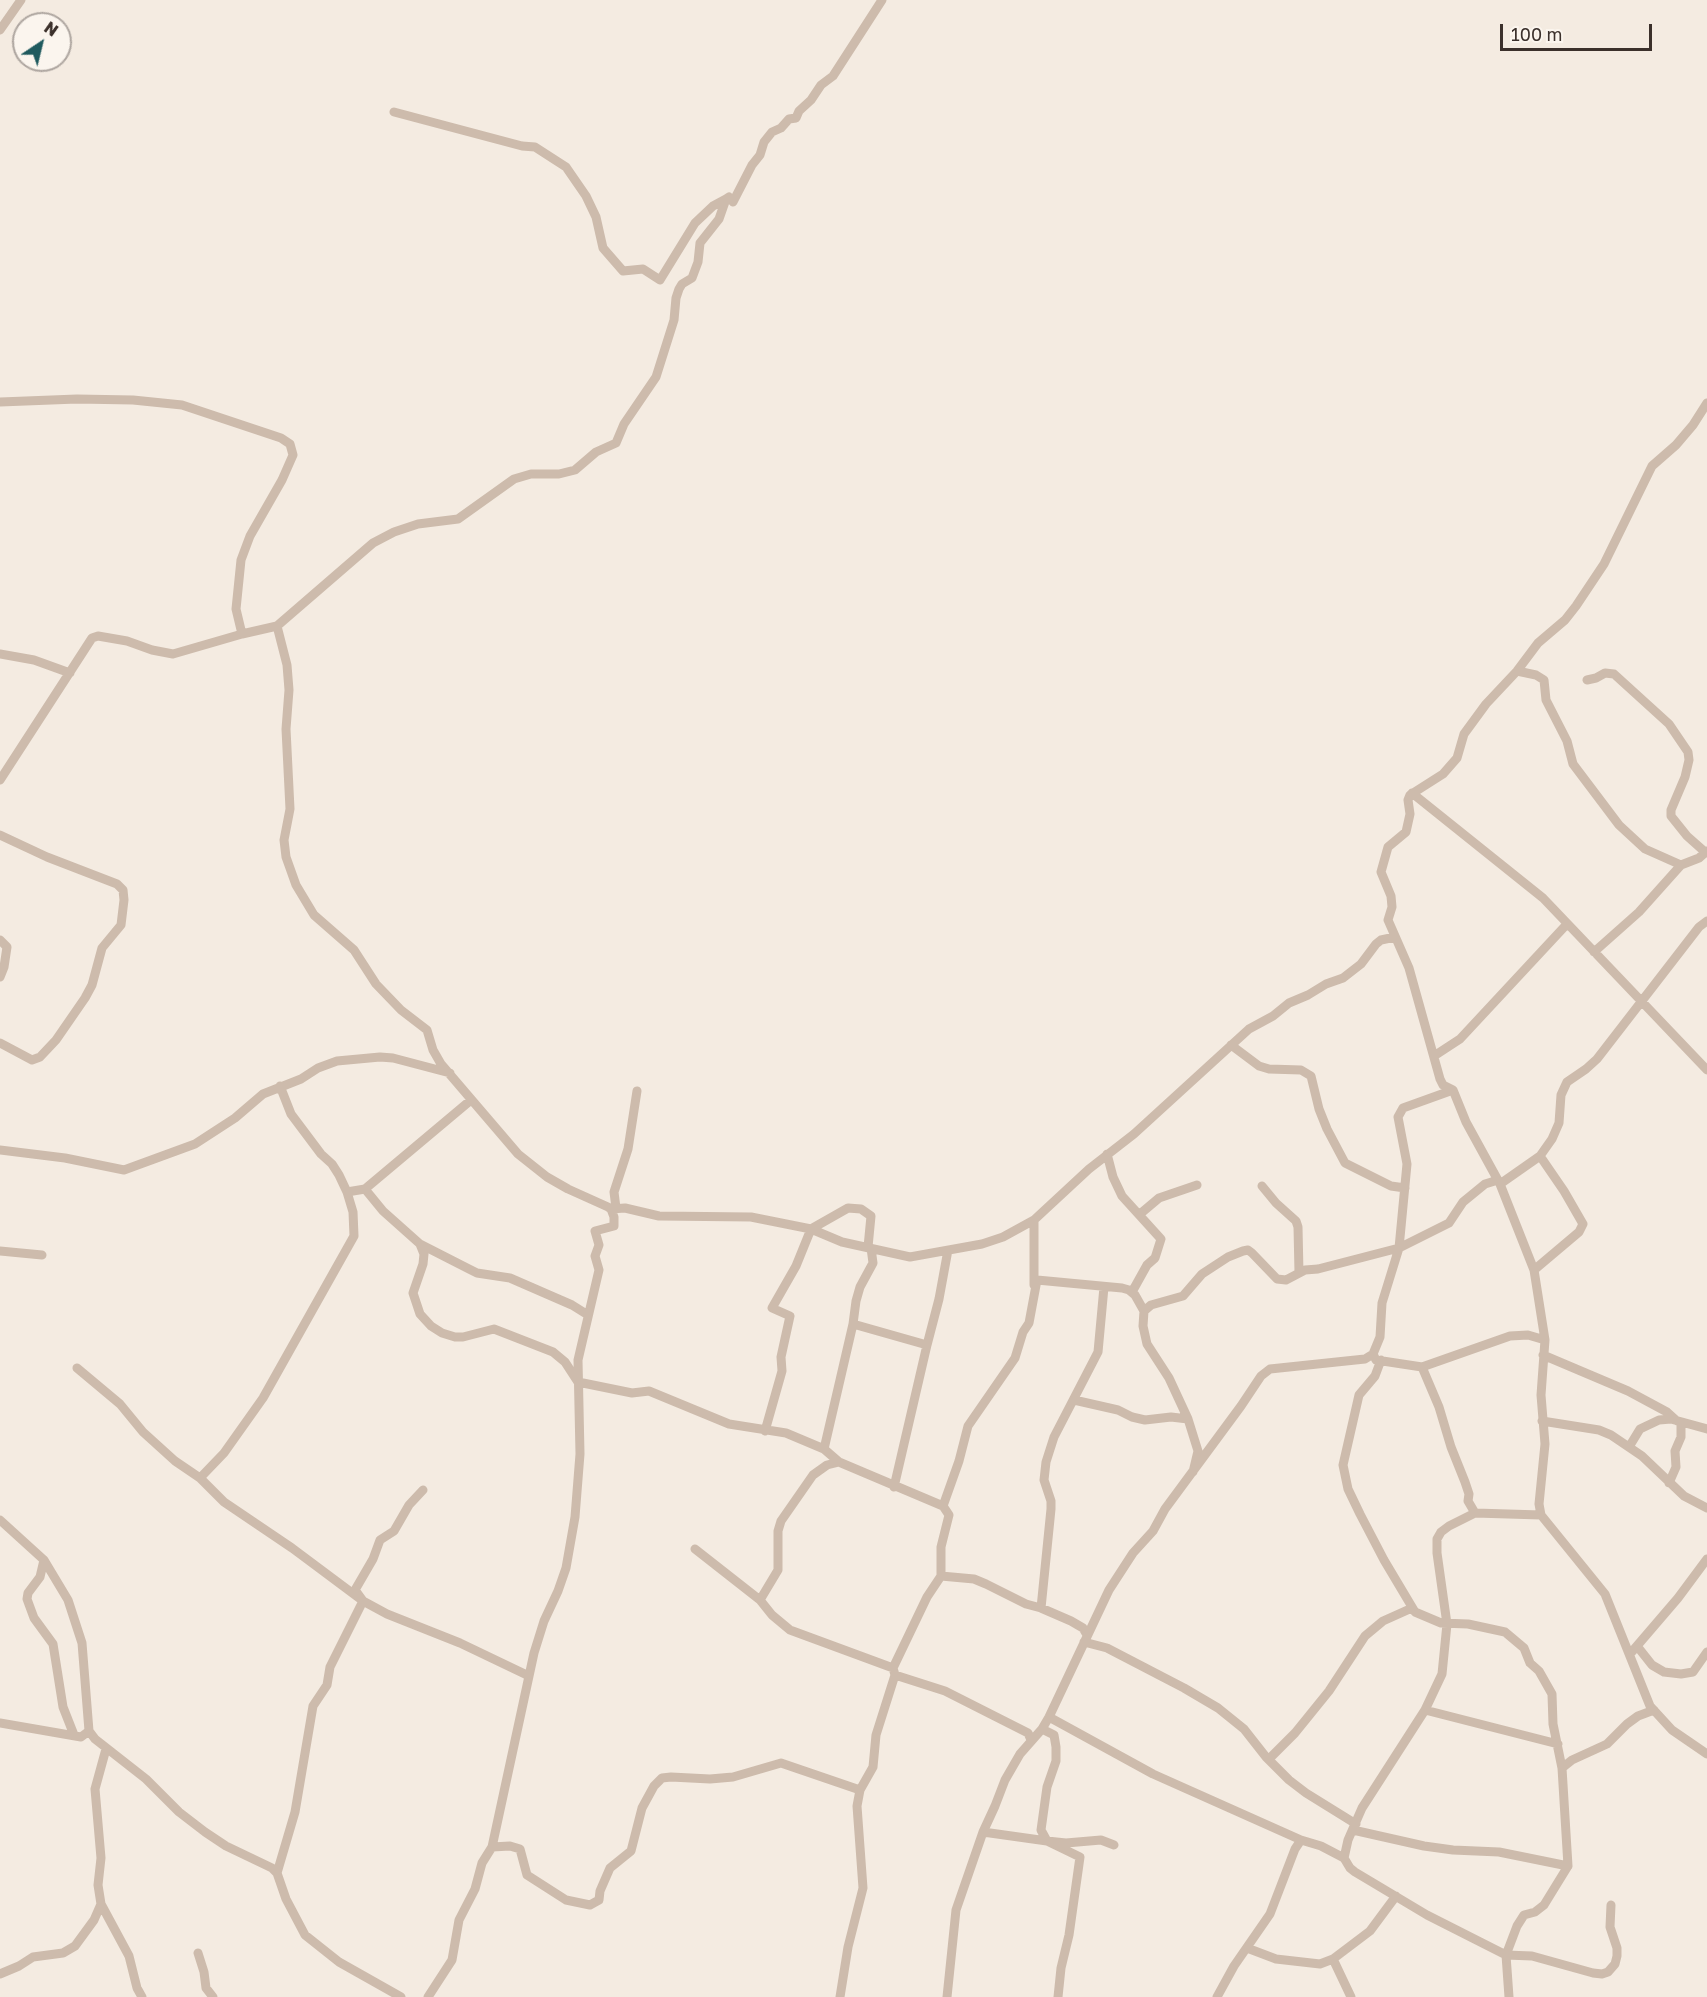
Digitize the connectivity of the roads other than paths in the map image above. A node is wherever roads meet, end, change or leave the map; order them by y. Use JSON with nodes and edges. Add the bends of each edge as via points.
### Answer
{"nodes":[{"id":1,"x":21,"y":0,"type":"edge"},
{"id":2,"x":882,"y":0,"type":"edge"},
{"id":3,"x":0,"y":30,"type":"edge"},
{"id":4,"x":394,"y":112,"type":"dead end"},
{"id":5,"x":726,"y":199,"type":"junction"},
{"id":6,"x":0,"y":402,"type":"edge"},
{"id":7,"x":1707,"y":403,"type":"edge"},
{"id":8,"x":277,"y":626,"type":"junction"},
{"id":9,"x":242,"y":634,"type":"junction"},
{"id":10,"x":0,"y":654,"type":"edge"},
{"id":11,"x":1517,"y":670,"type":"junction"},
{"id":12,"x":70,"y":673,"type":"junction"},
{"id":13,"x":1587,"y":680,"type":"dead end"},
{"id":14,"x":0,"y":780,"type":"edge"},
{"id":15,"x":1412,"y":793,"type":"junction"},
{"id":16,"x":0,"y":835,"type":"edge"},
{"id":17,"x":1706,"y":854,"type":"edge"},
{"id":18,"x":1681,"y":865,"type":"junction"},
{"id":19,"x":1707,"y":921,"type":"edge"},
{"id":20,"x":1567,"y":924,"type":"junction"},
{"id":21,"x":1395,"y":937,"type":"junction"},
{"id":22,"x":0,"y":940,"type":"edge"},
{"id":23,"x":1594,"y":952,"type":"junction"},
{"id":24,"x":0,"y":977,"type":"edge"},
{"id":25,"x":1641,"y":1001,"type":"junction"},
{"id":26,"x":0,"y":1043,"type":"edge"},
{"id":27,"x":1231,"y":1045,"type":"junction"},
{"id":28,"x":1434,"y":1056,"type":"junction"},
{"id":29,"x":1707,"y":1070,"type":"edge"},
{"id":30,"x":450,"y":1073,"type":"junction"},
{"id":31,"x":280,"y":1086,"type":"junction"},
{"id":32,"x":1454,"y":1090,"type":"junction"},
{"id":33,"x":637,"y":1091,"type":"dead end"},
{"id":34,"x":471,"y":1100,"type":"junction"},
{"id":35,"x":0,"y":1150,"type":"edge"},
{"id":36,"x":1107,"y":1154,"type":"junction"},
{"id":37,"x":1540,"y":1156,"type":"junction"},
{"id":38,"x":1499,"y":1182,"type":"junction"},
{"id":39,"x":1197,"y":1185,"type":"dead end"},
{"id":40,"x":1262,"y":1186,"type":"dead end"},
{"id":41,"x":1405,"y":1188,"type":"junction"},
{"id":42,"x":364,"y":1189,"type":"junction"},
{"id":43,"x":348,"y":1192,"type":"junction"},
{"id":44,"x":614,"y":1209,"type":"junction"},
{"id":45,"x":1140,"y":1214,"type":"junction"},
{"id":46,"x":1034,"y":1220,"type":"junction"},
{"id":47,"x":811,"y":1229,"type":"junction"},
{"id":48,"x":420,"y":1244,"type":"junction"},
{"id":49,"x":869,"y":1247,"type":"junction"},
{"id":50,"x":1399,"y":1248,"type":"junction"},
{"id":51,"x":948,"y":1250,"type":"junction"},
{"id":52,"x":0,"y":1251,"type":"edge"},
{"id":53,"x":42,"y":1255,"type":"dead end"},
{"id":54,"x":1534,"y":1270,"type":"junction"},
{"id":55,"x":1299,"y":1273,"type":"junction"},
{"id":56,"x":1034,"y":1285,"type":"junction"},
{"id":57,"x":1104,"y":1287,"type":"junction"},
{"id":58,"x":1132,"y":1292,"type":"junction"},
{"id":59,"x":1144,"y":1311,"type":"junction"},
{"id":60,"x":588,"y":1315,"type":"junction"},
{"id":61,"x":853,"y":1324,"type":"junction"},
{"id":62,"x":1545,"y":1340,"type":"junction"},
{"id":63,"x":927,"y":1345,"type":"junction"},
{"id":64,"x":1543,"y":1355,"type":"junction"},
{"id":65,"x":1377,"y":1357,"type":"junction"},
{"id":66,"x":1422,"y":1366,"type":"junction"},
{"id":67,"x":77,"y":1368,"type":"dead end"},
{"id":68,"x":578,"y":1382,"type":"junction"},
{"id":69,"x":1074,"y":1400,"type":"junction"},
{"id":70,"x":1188,"y":1419,"type":"junction"},
{"id":71,"x":1542,"y":1421,"type":"junction"},
{"id":72,"x":1679,"y":1421,"type":"junction"},
{"id":73,"x":1707,"y":1429,"type":"edge"},
{"id":74,"x":765,"y":1431,"type":"junction"},
{"id":75,"x":1629,"y":1447,"type":"junction"},
{"id":76,"x":824,"y":1449,"type":"junction"},
{"id":77,"x":839,"y":1462,"type":"junction"},
{"id":78,"x":1193,"y":1472,"type":"junction"},
{"id":79,"x":200,"y":1478,"type":"junction"},
{"id":80,"x":1668,"y":1483,"type":"junction"},
{"id":81,"x":894,"y":1486,"type":"junction"},
{"id":82,"x":423,"y":1490,"type":"dead end"},
{"id":83,"x":943,"y":1506,"type":"junction"},
{"id":84,"x":1707,"y":1508,"type":"edge"},
{"id":85,"x":1475,"y":1513,"type":"junction"},
{"id":86,"x":1541,"y":1515,"type":"junction"},
{"id":87,"x":0,"y":1520,"type":"edge"},
{"id":88,"x":694,"y":1550,"type":"dead end"},
{"id":89,"x":1707,"y":1559,"type":"edge"},
{"id":90,"x":44,"y":1560,"type":"junction"},
{"id":91,"x":941,"y":1576,"type":"junction"},
{"id":92,"x":760,"y":1600,"type":"junction"},
{"id":93,"x":363,"y":1601,"type":"junction"},
{"id":94,"x":1041,"y":1608,"type":"junction"},
{"id":95,"x":1412,"y":1608,"type":"junction"},
{"id":96,"x":1447,"y":1624,"type":"junction"},
{"id":97,"x":1085,"y":1639,"type":"junction"},
{"id":98,"x":1634,"y":1650,"type":"junction"},
{"id":99,"x":1707,"y":1652,"type":"edge"},
{"id":100,"x":894,"y":1671,"type":"junction"},
{"id":101,"x":529,"y":1676,"type":"junction"},
{"id":102,"x":1425,"y":1710,"type":"junction"},
{"id":103,"x":1654,"y":1710,"type":"junction"},
{"id":104,"x":1049,"y":1717,"type":"junction"},
{"id":105,"x":0,"y":1723,"type":"edge"},
{"id":106,"x":1042,"y":1729,"type":"junction"},
{"id":107,"x":89,"y":1731,"type":"junction"},
{"id":108,"x":74,"y":1735,"type":"junction"},
{"id":109,"x":1031,"y":1740,"type":"junction"},
{"id":110,"x":1558,"y":1744,"type":"junction"},
{"id":111,"x":106,"y":1749,"type":"junction"},
{"id":112,"x":1707,"y":1754,"type":"edge"},
{"id":113,"x":1269,"y":1759,"type":"junction"},
{"id":114,"x":1562,"y":1768,"type":"junction"},
{"id":115,"x":860,"y":1790,"type":"junction"},
{"id":116,"x":1354,"y":1827,"type":"junction"},
{"id":117,"x":982,"y":1832,"type":"junction"},
{"id":118,"x":1047,"y":1840,"type":"junction"},
{"id":119,"x":1301,"y":1840,"type":"junction"},
{"id":120,"x":1114,"y":1845,"type":"dead end"},
{"id":121,"x":492,"y":1847,"type":"junction"},
{"id":122,"x":1344,"y":1858,"type":"junction"},
{"id":123,"x":1568,"y":1866,"type":"junction"},
{"id":124,"x":278,"y":1873,"type":"junction"},
{"id":125,"x":1396,"y":1896,"type":"junction"},
{"id":126,"x":101,"y":1904,"type":"junction"},
{"id":127,"x":1611,"y":1905,"type":"dead end"},
{"id":128,"x":1247,"y":1948,"type":"junction"},
{"id":129,"x":198,"y":1953,"type":"dead end"},
{"id":130,"x":1506,"y":1955,"type":"junction"},
{"id":131,"x":1333,"y":1959,"type":"junction"},
{"id":132,"x":0,"y":1974,"type":"edge"},
{"id":133,"x":142,"y":1997,"type":"edge"},
{"id":134,"x":213,"y":1997,"type":"edge"},
{"id":135,"x":401,"y":1997,"type":"edge"},
{"id":136,"x":428,"y":1997,"type":"edge"},
{"id":137,"x":840,"y":1997,"type":"edge"},
{"id":138,"x":947,"y":1997,"type":"edge"},
{"id":139,"x":1058,"y":1997,"type":"edge"},
{"id":140,"x":1217,"y":1997,"type":"edge"},
{"id":141,"x":1351,"y":1997,"type":"edge"},
{"id":142,"x":1509,"y":1997,"type":"edge"}],
"edges":[{"from":1,"to":3,"type":"street"},
{"from":2,"to":5,"type":"street","via":[[833,76],[821,85],[796,118],[789,119],[766,138],[733,202],[729,197]]},
{"from":4,"to":5,"type":"street","via":[[535,147],[566,167],[596,217],[603,248],[623,271],[643,269],[660,280],[695,223]]},
{"from":5,"to":8,"type":"street","via":[[719,219],[700,243],[694,274],[679,289],[674,320],[656,377],[624,424],[616,443],[596,452],[575,470],[514,479],[458,519],[394,531],[373,543]]},
{"from":6,"to":9,"type":"street","via":[[76,399],[182,405],[290,444],[293,455],[241,560],[236,609]]},
{"from":7,"to":11,"type":"street","via":[[1694,425],[1652,466],[1588,590]]},
{"from":8,"to":9,"type":"street"},
{"from":8,"to":30,"type":"street","via":[[288,677],[290,808],[285,840],[290,871],[314,915],[354,950],[376,984],[401,1010],[427,1030],[433,1050]]},
{"from":9,"to":12,"type":"street","via":[[173,654],[98,636],[92,638]]},
{"from":10,"to":12,"type":"street","via":[[34,660]]},
{"from":11,"to":15,"type":"street","via":[[1470,724],[1457,758],[1443,774]]},
{"from":11,"to":18,"type":"street","via":[[1544,680],[1546,700],[1567,741],[1573,764],[1619,825],[1645,849]]},
{"from":12,"to":14,"type":"street"},
{"from":13,"to":17,"type":"street","via":[[1614,674],[1669,724],[1688,752],[1689,760],[1671,816]]},
{"from":15,"to":20,"type":"street","via":[[1543,898]]},
{"from":15,"to":21,"type":"street","via":[[1406,832],[1388,847],[1381,870],[1391,896],[1388,920]]},
{"from":16,"to":26,"type":"street","via":[[117,884],[124,900],[121,926],[102,948],[92,985],[56,1040],[32,1060]]},
{"from":17,"to":18,"type":"street"},
{"from":18,"to":23,"type":"street","via":[[1639,912]]},
{"from":19,"to":25,"type":"street"},
{"from":20,"to":23,"type":"street"},
{"from":20,"to":28,"type":"street","via":[[1460,1039]]},
{"from":21,"to":27,"type":"street","via":[[1376,944],[1361,964],[1343,978],[1284,1006]]},
{"from":21,"to":28,"type":"street"},
{"from":22,"to":24,"type":"street","via":[[7,947]]},
{"from":23,"to":25,"type":"street"},
{"from":25,"to":29,"type":"street"},
{"from":25,"to":37,"type":"street","via":[[1596,1059],[1565,1085],[1559,1123]]},
{"from":27,"to":36,"type":"street"},
{"from":27,"to":41,"type":"street","via":[[1259,1066],[1301,1070],[1311,1076],[1327,1130],[1345,1163],[1391,1186]]},
{"from":28,"to":32,"type":"street","via":[[1443,1085]]},
{"from":30,"to":31,"type":"street","via":[[393,1058],[352,1059],[318,1068]]},
{"from":30,"to":34,"type":"street"},
{"from":31,"to":35,"type":"street","via":[[195,1144],[124,1170]]},
{"from":31,"to":43,"type":"street","via":[[291,1114],[332,1164]]},
{"from":32,"to":38,"type":"street","via":[[1466,1122]]},
{"from":32,"to":41,"type":"street","via":[[1401,1110],[1398,1121],[1407,1164]]},
{"from":33,"to":44,"type":"street","via":[[628,1149],[614,1192]]},
{"from":34,"to":42,"type":"street"},
{"from":34,"to":44,"type":"street","via":[[530,1165],[568,1189]]},
{"from":36,"to":45,"type":"street","via":[[1118,1190]]},
{"from":36,"to":46,"type":"street"},
{"from":37,"to":38,"type":"street"},
{"from":37,"to":54,"type":"street","via":[[1583,1224],[1579,1232]]},
{"from":38,"to":50,"type":"street","via":[[1485,1184],[1463,1202],[1449,1223]]},
{"from":38,"to":54,"type":"street"},
{"from":39,"to":45,"type":"street","via":[[1159,1198]]},
{"from":40,"to":55,"type":"street","via":[[1299,1227]]},
{"from":41,"to":50,"type":"street"},
{"from":42,"to":43,"type":"street"},
{"from":42,"to":48,"type":"street"},
{"from":43,"to":79,"type":"street","via":[[355,1231],[352,1241],[263,1398],[224,1453]]},
{"from":44,"to":47,"type":"street","via":[[659,1216],[752,1217]]},
{"from":44,"to":60,"type":"street","via":[[614,1226],[595,1231],[598,1270]]},
{"from":45,"to":58,"type":"street","via":[[1161,1239],[1155,1258]]},
{"from":46,"to":51,"type":"street","via":[[1003,1237]]},
{"from":46,"to":56,"type":"street"},
{"from":47,"to":49,"type":"street","via":[[842,1242]]},
{"from":47,"to":49,"type":"street","via":[[848,1208],[861,1209],[871,1216]]},
{"from":47,"to":74,"type":"street","via":[[772,1308],[790,1316],[781,1356],[782,1371]]},
{"from":48,"to":60,"type":"street","via":[[477,1273],[510,1278]]},
{"from":48,"to":68,"type":"street","via":[[423,1264],[413,1293],[420,1314],[431,1326],[455,1337],[494,1329],[553,1352]]},
{"from":49,"to":51,"type":"street","via":[[910,1257]]},
{"from":49,"to":61,"type":"street","via":[[873,1263],[860,1287]]},
{"from":50,"to":55,"type":"street"},
{"from":50,"to":65,"type":"street","via":[[1382,1303]]},
{"from":51,"to":63,"type":"street"},
{"from":52,"to":53,"type":"street"},
{"from":54,"to":62,"type":"street"},
{"from":55,"to":59,"type":"street","via":[[1286,1280],[1276,1279],[1252,1253],[1243,1251],[1202,1274],[1183,1296],[1151,1305]]},
{"from":56,"to":57,"type":"street","via":[[1040,1279]]},
{"from":56,"to":83,"type":"street","via":[[1029,1323],[1020,1345],[969,1423]]},
{"from":57,"to":58,"type":"street"},
{"from":57,"to":69,"type":"street","via":[[1098,1352]]},
{"from":58,"to":59,"type":"street"},
{"from":59,"to":70,"type":"street","via":[[1147,1344]]},
{"from":60,"to":68,"type":"street","via":[[578,1360]]},
{"from":61,"to":63,"type":"street"},
{"from":61,"to":76,"type":"street"},
{"from":62,"to":64,"type":"street"},
{"from":62,"to":66,"type":"street","via":[[1528,1335],[1510,1336]]},
{"from":63,"to":81,"type":"street"},
{"from":64,"to":71,"type":"street"},
{"from":64,"to":72,"type":"street","via":[[1628,1391]]},
{"from":65,"to":66,"type":"street"},
{"from":65,"to":78,"type":"street","via":[[1270,1369],[1261,1376]]},
{"from":65,"to":95,"type":"street","via":[[1375,1376],[1359,1395],[1344,1456],[1344,1472],[1360,1514]]},
{"from":66,"to":85,"type":"street"},
{"from":67,"to":79,"type":"street","via":[[120,1404],[149,1438]]},
{"from":68,"to":74,"type":"street","via":[[632,1393],[649,1391],[729,1424]]},
{"from":68,"to":101,"type":"street","via":[[580,1454],[571,1546]]},
{"from":69,"to":70,"type":"street","via":[[1145,1420]]},
{"from":69,"to":94,"type":"street","via":[[1054,1437],[1044,1473],[1051,1509]]},
{"from":70,"to":78,"type":"street","via":[[1198,1451]]},
{"from":71,"to":75,"type":"street","via":[[1599,1431]]},
{"from":71,"to":86,"type":"street","via":[[1545,1444]]},
{"from":72,"to":73,"type":"street"},
{"from":72,"to":75,"type":"street","via":[[1651,1422],[1640,1429]]},
{"from":72,"to":80,"type":"street","via":[[1681,1437],[1675,1451],[1676,1467]]},
{"from":74,"to":76,"type":"street","via":[[786,1433]]},
{"from":75,"to":80,"type":"street"},
{"from":76,"to":77,"type":"street"},
{"from":77,"to":81,"type":"street"},
{"from":77,"to":92,"type":"street","via":[[813,1475],[781,1521],[778,1570]]},
{"from":78,"to":97,"type":"street","via":[[1109,1590]]},
{"from":79,"to":93,"type":"street","via":[[224,1502]]},
{"from":80,"to":84,"type":"street"},
{"from":81,"to":83,"type":"street"},
{"from":82,"to":93,"type":"street","via":[[394,1531],[380,1540],[355,1590]]},
{"from":83,"to":91,"type":"street","via":[[949,1515],[941,1547]]},
{"from":85,"to":86,"type":"street"},
{"from":85,"to":96,"type":"street","via":[[1449,1526],[1437,1539]]},
{"from":86,"to":98,"type":"street","via":[[1605,1594]]},
{"from":87,"to":90,"type":"street"},
{"from":88,"to":92,"type":"street"},
{"from":89,"to":98,"type":"street"},
{"from":90,"to":107,"type":"street","via":[[68,1600],[82,1643]]},
{"from":90,"to":108,"type":"street","via":[[40,1577],[27,1599],[34,1618],[53,1644],[63,1707]]},
{"from":91,"to":94,"type":"street","via":[[974,1579]]},
{"from":91,"to":100,"type":"street","via":[[927,1597]]},
{"from":92,"to":100,"type":"street","via":[[790,1630]]},
{"from":93,"to":101,"type":"street"},
{"from":93,"to":124,"type":"street","via":[[330,1666],[327,1685],[313,1706],[295,1812]]},
{"from":94,"to":97,"type":"street","via":[[1083,1628]]},
{"from":95,"to":96,"type":"street","via":[[1425,1618]]},
{"from":95,"to":113,"type":"street","via":[[1383,1621],[1365,1636],[1329,1691]]},
{"from":96,"to":102,"type":"street","via":[[1442,1674]]},
{"from":96,"to":110,"type":"street","via":[[1505,1632],[1524,1648],[1552,1694]]},
{"from":97,"to":104,"type":"street"},
{"from":97,"to":113,"type":"street","via":[[1218,1708],[1244,1729]]},
{"from":98,"to":99,"type":"street","via":[[1664,1672],[1682,1674],[1693,1672]]},
{"from":98,"to":103,"type":"street","via":[[1641,1684]]},
{"from":100,"to":109,"type":"street","via":[[945,1690],[1028,1733]]},
{"from":100,"to":115,"type":"street","via":[[876,1735],[873,1767]]},
{"from":101,"to":121,"type":"street"},
{"from":102,"to":110,"type":"street"},
{"from":102,"to":116,"type":"street","via":[[1362,1808]]},
{"from":103,"to":112,"type":"street","via":[[1672,1730]]},
{"from":103,"to":114,"type":"street","via":[[1638,1716],[1607,1744]]},
{"from":104,"to":106,"type":"street"},
{"from":104,"to":119,"type":"street","via":[[1153,1774]]},
{"from":105,"to":108,"type":"street"},
{"from":106,"to":109,"type":"street"},
{"from":106,"to":118,"type":"street","via":[[1054,1735],[1056,1747],[1041,1830]]},
{"from":107,"to":108,"type":"street","via":[[81,1737]]},
{"from":107,"to":111,"type":"street"},
{"from":109,"to":117,"type":"street","via":[[1005,1780]]},
{"from":110,"to":114,"type":"street"},
{"from":111,"to":124,"type":"street","via":[[205,1832]]},
{"from":111,"to":126,"type":"street","via":[[94,1789]]},
{"from":113,"to":116,"type":"street","via":[[1306,1793]]},
{"from":114,"to":123,"type":"street"},
{"from":115,"to":121,"type":"street","via":[[781,1763],[733,1777],[662,1778],[642,1808],[631,1851],[610,1868],[599,1900],[590,1905],[566,1900],[532,1880],[520,1849]]},
{"from":115,"to":137,"type":"street","via":[[857,1822],[863,1888]]},
{"from":116,"to":122,"type":"street"},
{"from":116,"to":123,"type":"street","via":[[1424,1846],[1499,1852]]},
{"from":117,"to":118,"type":"street"},
{"from":117,"to":138,"type":"street","via":[[956,1910]]},
{"from":118,"to":120,"type":"street","via":[[1101,1840]]},
{"from":118,"to":139,"type":"street","via":[[1078,1854],[1081,1860]]},
{"from":119,"to":122,"type":"street"},
{"from":119,"to":128,"type":"street","via":[[1270,1914]]},
{"from":121,"to":136,"type":"street","via":[[459,1920],[452,1960]]},
{"from":122,"to":125,"type":"street","via":[[1350,1868]]},
{"from":123,"to":130,"type":"street","via":[[1544,1905],[1524,1915],[1516,1926]]},
{"from":124,"to":135,"type":"street","via":[[286,1899],[305,1935],[339,1962]]},
{"from":125,"to":130,"type":"street"},
{"from":125,"to":131,"type":"street","via":[[1371,1931]]},
{"from":126,"to":132,"type":"street","via":[[75,1946],[63,1953],[33,1957]]},
{"from":126,"to":133,"type":"street","via":[[129,1956]]},
{"from":127,"to":130,"type":"street","via":[[1610,1927],[1617,1956],[1608,1972],[1593,1973],[1532,1956]]},
{"from":128,"to":131,"type":"street","via":[[1276,1959],[1320,1964]]},
{"from":128,"to":140,"type":"street"},
{"from":129,"to":134,"type":"street","via":[[206,1988]]},
{"from":130,"to":142,"type":"street"},
{"from":131,"to":141,"type":"street"}]}
